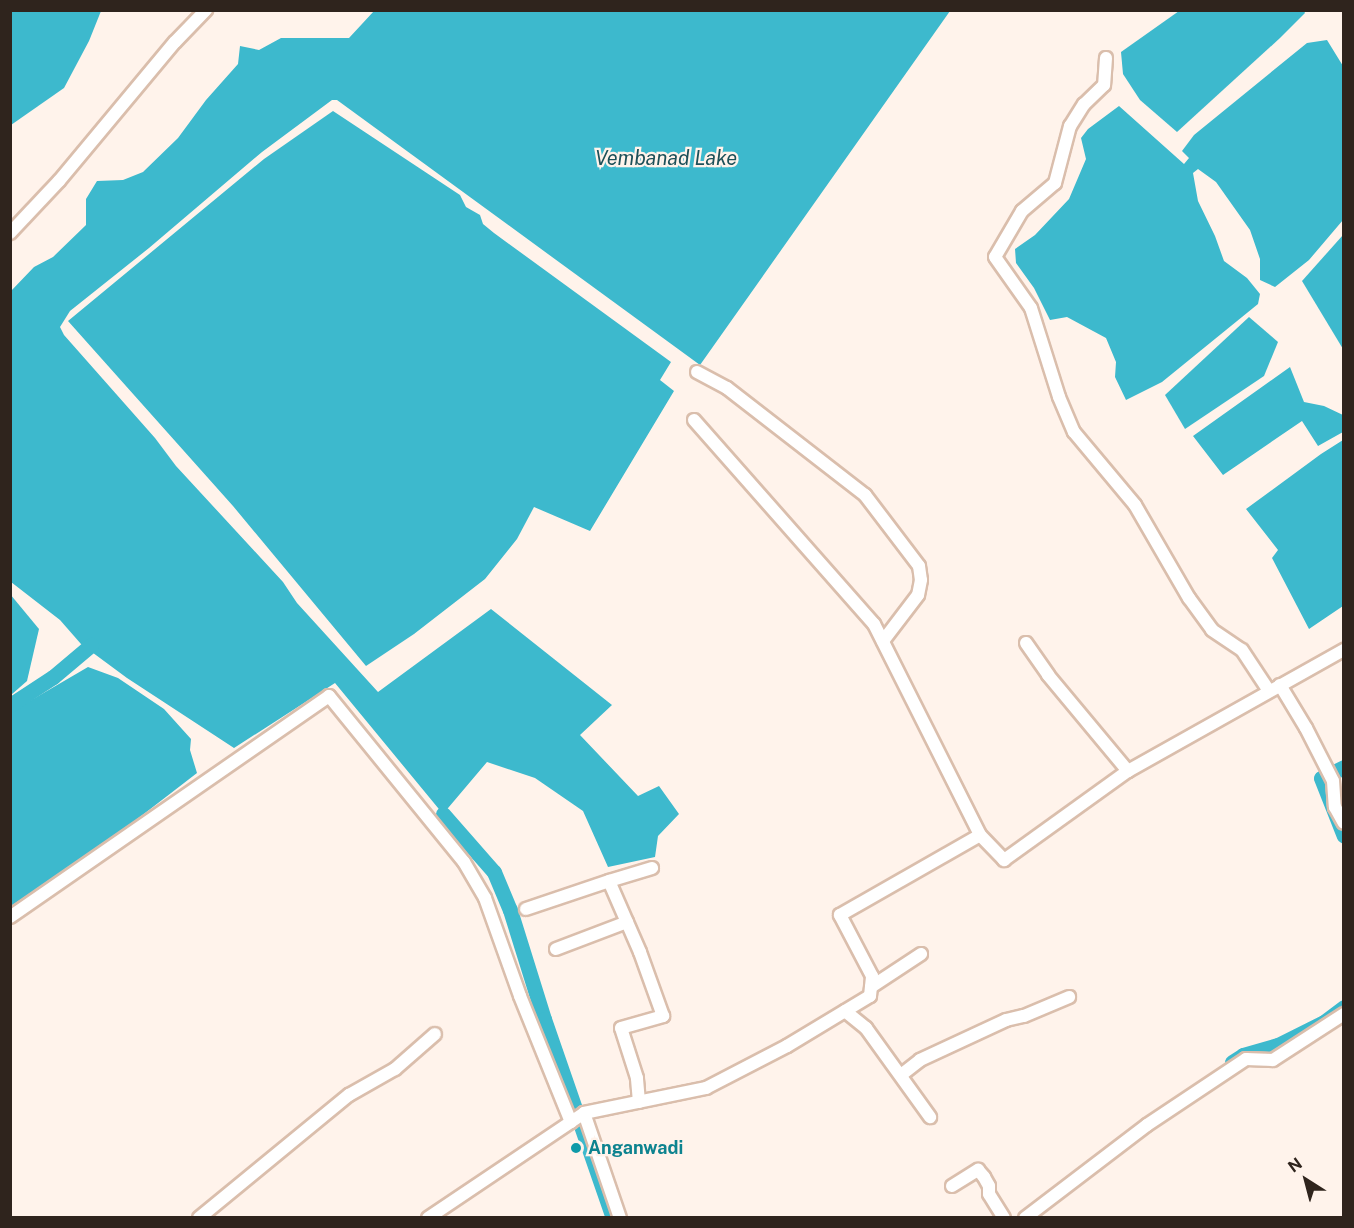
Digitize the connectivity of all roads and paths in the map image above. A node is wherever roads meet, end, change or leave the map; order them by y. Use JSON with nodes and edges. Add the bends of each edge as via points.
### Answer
{"nodes":[{"id":1,"x":206,"y":10,"type":"edge"},
{"id":2,"x":1107,"y":58,"type":"dead end"},
{"id":3,"x":10,"y":233,"type":"edge"},
{"id":4,"x":697,"y":372,"type":"dead end"},
{"id":5,"x":694,"y":420,"type":"dead end"},
{"id":6,"x":883,"y":641,"type":"junction"},
{"id":7,"x":1026,"y":643,"type":"dead end"},
{"id":8,"x":1344,"y":650,"type":"edge"},
{"id":9,"x":1274,"y":688,"type":"junction"},
{"id":10,"x":1128,"y":771,"type":"junction"},
{"id":11,"x":1344,"y":823,"type":"edge"},
{"id":12,"x":980,"y":835,"type":"junction"},
{"id":13,"x":652,"y":868,"type":"dead end"},
{"id":14,"x":609,"y":881,"type":"junction"},
{"id":15,"x":526,"y":909,"type":"dead end"},
{"id":16,"x":10,"y":917,"type":"edge"},
{"id":17,"x":627,"y":922,"type":"junction"},
{"id":18,"x":556,"y":949,"type":"dead end"},
{"id":19,"x":921,"y":954,"type":"dead end"},
{"id":20,"x":871,"y":987,"type":"junction"},
{"id":21,"x":1069,"y":997,"type":"dead end"},
{"id":22,"x":845,"y":1011,"type":"junction"},
{"id":23,"x":1344,"y":1014,"type":"edge"},
{"id":24,"x":435,"y":1034,"type":"dead end"},
{"id":25,"x":901,"y":1075,"type":"junction"},
{"id":26,"x":639,"y":1102,"type":"junction"},
{"id":27,"x":584,"y":1113,"type":"junction"},
{"id":28,"x":930,"y":1117,"type":"dead end"},
{"id":29,"x":571,"y":1122,"type":"junction"},
{"id":30,"x":952,"y":1186,"type":"dead end"},
{"id":31,"x":199,"y":1218,"type":"edge"},
{"id":32,"x":428,"y":1218,"type":"edge"},
{"id":33,"x":620,"y":1218,"type":"edge"},
{"id":34,"x":1004,"y":1218,"type":"edge"},
{"id":35,"x":1025,"y":1218,"type":"edge"}],
"edges":[{"from":1,"to":3,"type":"street"},
{"from":2,"to":9,"type":"street","via":[[1104,85],[1084,104],[1070,126],[1054,183],[1022,211],[995,257],[1031,308],[1074,432],[1135,505],[1212,630],[1242,650]]},
{"from":4,"to":6,"type":"street","via":[[727,388],[865,495],[919,566],[918,595]]},
{"from":5,"to":6,"type":"street","via":[[874,624]]},
{"from":6,"to":12,"type":"street"},
{"from":7,"to":10,"type":"street","via":[[1054,684]]},
{"from":8,"to":9,"type":"street"},
{"from":9,"to":10,"type":"street"},
{"from":9,"to":11,"type":"street","via":[[1329,773],[1335,807]]},
{"from":10,"to":12,"type":"street","via":[[1004,860]]},
{"from":12,"to":20,"type":"street","via":[[840,915],[872,976]]},
{"from":13,"to":14,"type":"street"},
{"from":14,"to":15,"type":"street"},
{"from":14,"to":17,"type":"street"},
{"from":16,"to":29,"type":"street","via":[[329,696],[464,862],[485,898]]},
{"from":17,"to":18,"type":"street"},
{"from":17,"to":26,"type":"street","via":[[663,1016],[621,1028],[637,1078]]},
{"from":19,"to":20,"type":"street"},
{"from":20,"to":22,"type":"street","via":[[870,996]]},
{"from":21,"to":25,"type":"street","via":[[1006,1020],[920,1060]]},
{"from":22,"to":25,"type":"street","via":[[866,1028]]},
{"from":22,"to":26,"type":"street","via":[[706,1088]]},
{"from":23,"to":35,"type":"street","via":[[1273,1060],[1246,1059],[1147,1125]]},
{"from":24,"to":31,"type":"street","via":[[395,1069],[349,1095]]},
{"from":25,"to":28,"type":"street"},
{"from":26,"to":27,"type":"street"},
{"from":27,"to":29,"type":"street"},
{"from":27,"to":33,"type":"street"},
{"from":29,"to":32,"type":"street"},
{"from":30,"to":34,"type":"street","via":[[978,1170]]}]}
